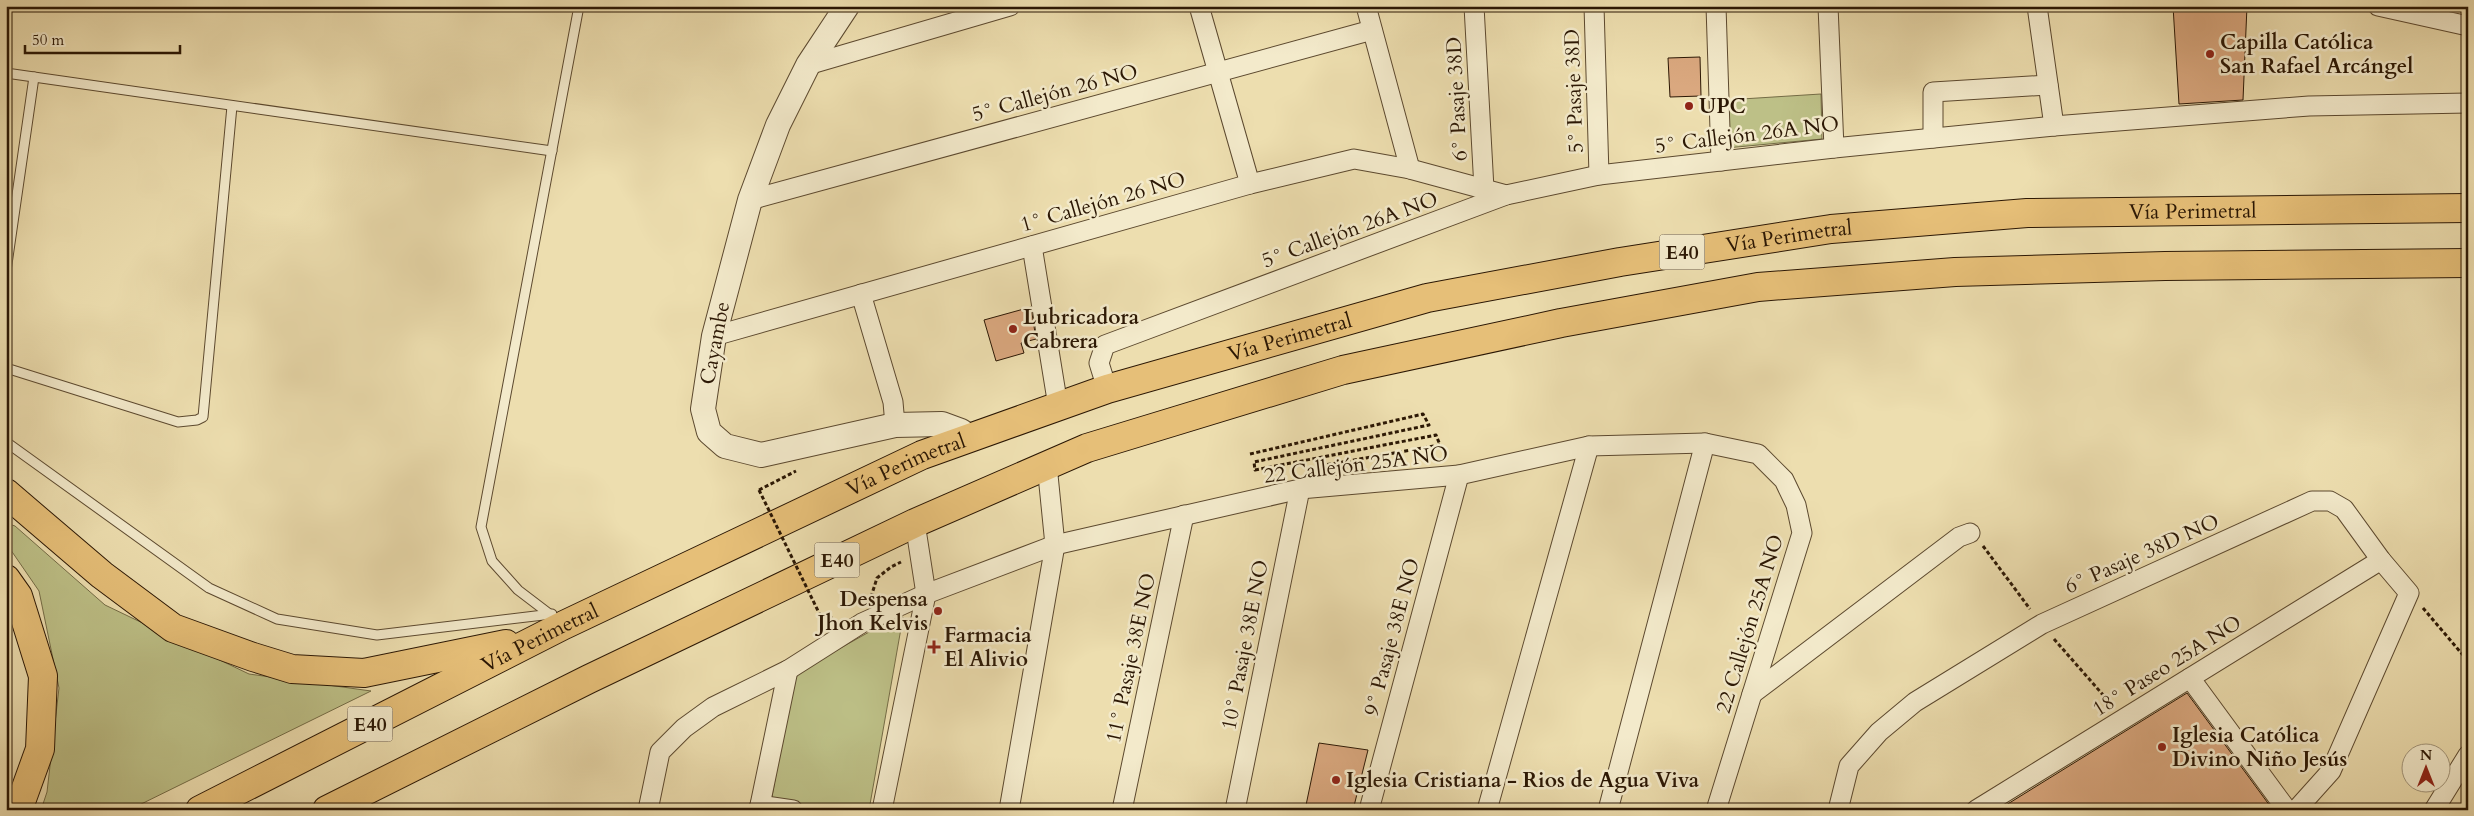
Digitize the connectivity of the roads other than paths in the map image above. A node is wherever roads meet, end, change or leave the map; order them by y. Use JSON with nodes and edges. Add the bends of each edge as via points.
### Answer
{"nodes":[{"id":1,"x":579,"y":6,"type":"edge"},
{"id":2,"x":847,"y":6,"type":"edge"},
{"id":3,"x":1010,"y":6,"type":"edge"},
{"id":4,"x":1199,"y":6,"type":"edge"},
{"id":5,"x":1366,"y":6,"type":"edge"},
{"id":6,"x":1474,"y":6,"type":"edge"},
{"id":7,"x":1594,"y":6,"type":"edge"},
{"id":8,"x":1716,"y":6,"type":"edge"},
{"id":9,"x":1828,"y":6,"type":"edge"},
{"id":10,"x":2037,"y":6,"type":"edge"},
{"id":11,"x":2378,"y":6,"type":"edge"},
{"id":12,"x":2468,"y":26,"type":"edge"},
{"id":13,"x":1372,"y":30,"type":"junction"},
{"id":14,"x":808,"y":65,"type":"junction"},
{"id":15,"x":1218,"y":72,"type":"junction"},
{"id":16,"x":6,"y":73,"type":"edge"},
{"id":17,"x":34,"y":77,"type":"junction"},
{"id":18,"x":2048,"y":85,"type":"junction"},
{"id":19,"x":2468,"y":102,"type":"edge"},
{"id":20,"x":232,"y":106,"type":"junction"},
{"id":21,"x":2054,"y":126,"type":"junction"},
{"id":22,"x":1933,"y":138,"type":"junction"},
{"id":23,"x":1834,"y":148,"type":"junction"},
{"id":24,"x":552,"y":151,"type":"junction"},
{"id":25,"x":1721,"y":161,"type":"junction"},
{"id":26,"x":1410,"y":169,"type":"junction"},
{"id":27,"x":1599,"y":175,"type":"junction"},
{"id":28,"x":1250,"y":184,"type":"junction"},
{"id":29,"x":1484,"y":189,"type":"junction"},
{"id":30,"x":1506,"y":195,"type":"junction"},
{"id":31,"x":750,"y":200,"type":"junction"},
{"id":32,"x":2468,"y":208,"type":"edge"},
{"id":33,"x":1032,"y":246,"type":"junction"},
{"id":34,"x":2468,"y":263,"type":"edge"},
{"id":35,"x":6,"y":271,"type":"edge"},
{"id":36,"x":861,"y":294,"type":"junction"},
{"id":37,"x":714,"y":336,"type":"junction"},
{"id":38,"x":6,"y":368,"type":"edge"},
{"id":39,"x":6,"y":381,"type":"edge"},
{"id":40,"x":1106,"y":389,"type":"junction"},
{"id":41,"x":6,"y":392,"type":"edge"},
{"id":42,"x":1058,"y":406,"type":"junction"},
{"id":43,"x":895,"y":425,"type":"junction"},
{"id":44,"x":971,"y":438,"type":"junction"},
{"id":45,"x":6,"y":442,"type":"edge"},
{"id":46,"x":1705,"y":443,"type":"junction"},
{"id":47,"x":1588,"y":446,"type":"junction"},
{"id":48,"x":1047,"y":465,"type":"junction"},
{"id":49,"x":1459,"y":475,"type":"junction"},
{"id":50,"x":1300,"y":489,"type":"junction"},
{"id":51,"x":6,"y":492,"type":"edge"},
{"id":52,"x":1184,"y":515,"type":"junction"},
{"id":53,"x":915,"y":523,"type":"junction"},
{"id":54,"x":1970,"y":533,"type":"dead end"},
{"id":55,"x":1055,"y":545,"type":"junction"},
{"id":56,"x":2381,"y":560,"type":"junction"},
{"id":57,"x":6,"y":579,"type":"edge"},
{"id":58,"x":926,"y":594,"type":"junction"},
{"id":59,"x":552,"y":626,"type":"junction"},
{"id":60,"x":788,"y":670,"type":"junction"},
{"id":61,"x":2190,"y":678,"type":"junction"},
{"id":62,"x":1752,"y":694,"type":"junction"},
{"id":63,"x":2468,"y":755,"type":"edge"},
{"id":64,"x":759,"y":807,"type":"edge"},
{"id":65,"x":18,"y":810,"type":"edge"},
{"id":66,"x":200,"y":810,"type":"edge"},
{"id":67,"x":327,"y":810,"type":"edge"},
{"id":68,"x":648,"y":810,"type":"edge"},
{"id":69,"x":793,"y":810,"type":"edge"},
{"id":70,"x":882,"y":810,"type":"edge"},
{"id":71,"x":1009,"y":810,"type":"edge"},
{"id":72,"x":1122,"y":810,"type":"edge"},
{"id":73,"x":1235,"y":810,"type":"edge"},
{"id":74,"x":1369,"y":810,"type":"edge"},
{"id":75,"x":1487,"y":810,"type":"edge"},
{"id":76,"x":1608,"y":810,"type":"edge"},
{"id":77,"x":1716,"y":810,"type":"edge"},
{"id":78,"x":1838,"y":810,"type":"edge"},
{"id":79,"x":1976,"y":810,"type":"edge"},
{"id":80,"x":2287,"y":810,"type":"edge"},
{"id":81,"x":2296,"y":810,"type":"edge"},
{"id":82,"x":2434,"y":810,"type":"edge"}],
"edges":[{"from":1,"to":24,"type":"lane"},
{"from":2,"to":14,"type":"street","name":"Cayambe"},
{"from":3,"to":14,"type":"street"},
{"from":4,"to":15,"type":"street"},
{"from":5,"to":13,"type":"street"},
{"from":6,"to":29,"type":"street","name":"6° Pasaje 38D"},
{"from":7,"to":27,"type":"street","name":"5° Pasaje 38D"},
{"from":8,"to":25,"type":"street"},
{"from":9,"to":23,"type":"street"},
{"from":10,"to":18,"type":"street"},
{"from":11,"to":12,"type":"street"},
{"from":13,"to":15,"type":"street","name":"5° Callejón 26 NO"},
{"from":13,"to":26,"type":"street"},
{"from":14,"to":31,"type":"street","name":"Cayambe","via":[[778,125]]},
{"from":15,"to":28,"type":"street"},
{"from":15,"to":31,"type":"street","name":"5° Callejón 26 NO"},
{"from":16,"to":17,"type":"lane"},
{"from":17,"to":20,"type":"lane"},
{"from":17,"to":35,"type":"lane"},
{"from":18,"to":21,"type":"street"},
{"from":18,"to":22,"type":"street","via":[[1933,92]]},
{"from":19,"to":21,"type":"street","name":"5° Callejón 26A NO","via":[[2309,106]]},
{"from":20,"to":24,"type":"lane"},
{"from":20,"to":38,"type":"lane","via":[[203,417],[178,422]]},
{"from":21,"to":22,"type":"street","name":"5° Callejón 26A NO"},
{"from":22,"to":23,"type":"street","name":"5° Callejón 26A NO"},
{"from":23,"to":25,"type":"street","name":"5° Callejón 26A NO"},
{"from":24,"to":59,"type":"lane","via":[[481,527],[492,561]]},
{"from":25,"to":27,"type":"street","name":"5° Callejón 26A NO"},
{"from":26,"to":28,"type":"street","name":"1° Callejón 26 NO","via":[[1354,159]]},
{"from":26,"to":29,"type":"street","name":"1° Callejón 26 NO"},
{"from":27,"to":30,"type":"street","name":"5° Callejón 26A NO"},
{"from":28,"to":33,"type":"street","name":"1° Callejón 26 NO"},
{"from":29,"to":30,"type":"street","name":"1° Callejón 26 NO"},
{"from":30,"to":40,"type":"street","name":"5° Callejón 26A NO","via":[[1106,345],[1099,363]]},
{"from":31,"to":37,"type":"street","name":"Cayambe"},
{"from":32,"to":40,"type":"highway","name":"Vía Perimetral","number":"E40","via":[[2027,213],[1831,230],[1620,262],[1427,298]]},
{"from":33,"to":36,"type":"street","name":"1° Callejón 26 NO"},
{"from":33,"to":42,"type":"street"},
{"from":34,"to":48,"type":"highway","number":"E40","via":[[1955,272],[1758,287],[1561,323],[1343,370],[1087,448]]},
{"from":36,"to":37,"type":"street","name":"1° Callejón 26 NO"},
{"from":36,"to":43,"type":"street","via":[[893,402]]},
{"from":37,"to":43,"type":"street","name":"Cayambe","via":[[704,409],[709,432],[725,446],[761,455]]},
{"from":39,"to":41,"type":"lane"},
{"from":40,"to":42,"type":"highway","name":"Vía Perimetral","number":"E40"},
{"from":42,"to":44,"type":"highway","name":"Vía Perimetral","number":"E40"},
{"from":43,"to":44,"type":"street","name":"Cayambe","via":[[942,424]]},
{"from":44,"to":59,"type":"highway","name":"Vía Perimetral","number":"E40","via":[[922,456]]},
{"from":45,"to":59,"type":"lane","via":[[209,588],[277,620],[376,634]]},
{"from":46,"to":47,"type":"street","name":"22 Callejón 25A NO"},
{"from":46,"to":62,"type":"street","name":"22 Callejón 25A NO","via":[[1758,454],[1784,480],[1796,505],[1802,532]]},
{"from":46,"to":76,"type":"street"},
{"from":47,"to":49,"type":"street","name":"22 Callejón 25A NO"},
{"from":47,"to":75,"type":"street"},
{"from":48,"to":53,"type":"highway","number":"E40"},
{"from":48,"to":55,"type":"street"},
{"from":49,"to":50,"type":"street","name":"22 Callejón 25A NO"},
{"from":49,"to":74,"type":"street","name":"9° Pasaje 38E NO"},
{"from":50,"to":52,"type":"street","name":"22 Callejón 25A NO"},
{"from":50,"to":73,"type":"street","name":"10° Pasaje 38E NO"},
{"from":51,"to":59,"type":"highway","via":[[102,575],[172,628],[292,669],[364,673]]},
{"from":52,"to":55,"type":"street","name":"22 Callejón 25A NO"},
{"from":52,"to":72,"type":"street","name":"11° Pasaje 38E NO"},
{"from":53,"to":58,"type":"street"},
{"from":53,"to":67,"type":"highway","number":"E40","via":[[580,683]]},
{"from":54,"to":62,"type":"street","via":[[1959,537]]},
{"from":55,"to":58,"type":"street","name":"22 Callejón 25A NO"},
{"from":55,"to":71,"type":"street"},
{"from":56,"to":61,"type":"street","name":"18° Paseo 25A NO"},
{"from":56,"to":78,"type":"street","name":"6° Pasaje 38D NO","via":[[2344,509],[2330,501],[2312,501],[2042,624],[1915,702],[1879,732],[1849,766]]},
{"from":56,"to":81,"type":"street","name":"6° Pasaje 38D NO","via":[[2409,593],[2331,771]]},
{"from":57,"to":65,"type":"highway","via":[[18,596],[43,676],[40,749]]},
{"from":58,"to":60,"type":"street","name":"22 Callejón 25A NO","via":[[862,623]]},
{"from":58,"to":70,"type":"street"},
{"from":59,"to":66,"type":"highway","name":"Vía Perimetral","number":"E40"},
{"from":60,"to":64,"type":"street"},
{"from":60,"to":68,"type":"street","name":"22 Callejón 25A NO","via":[[713,708],[684,728],[660,752]]},
{"from":61,"to":79,"type":"street","name":"18° Paseo 25A NO"},
{"from":61,"to":80,"type":"street"},
{"from":62,"to":77,"type":"street","name":"22 Callejón 25A NO"},
{"from":63,"to":82,"type":"street"},
{"from":64,"to":69,"type":"street"}]}
